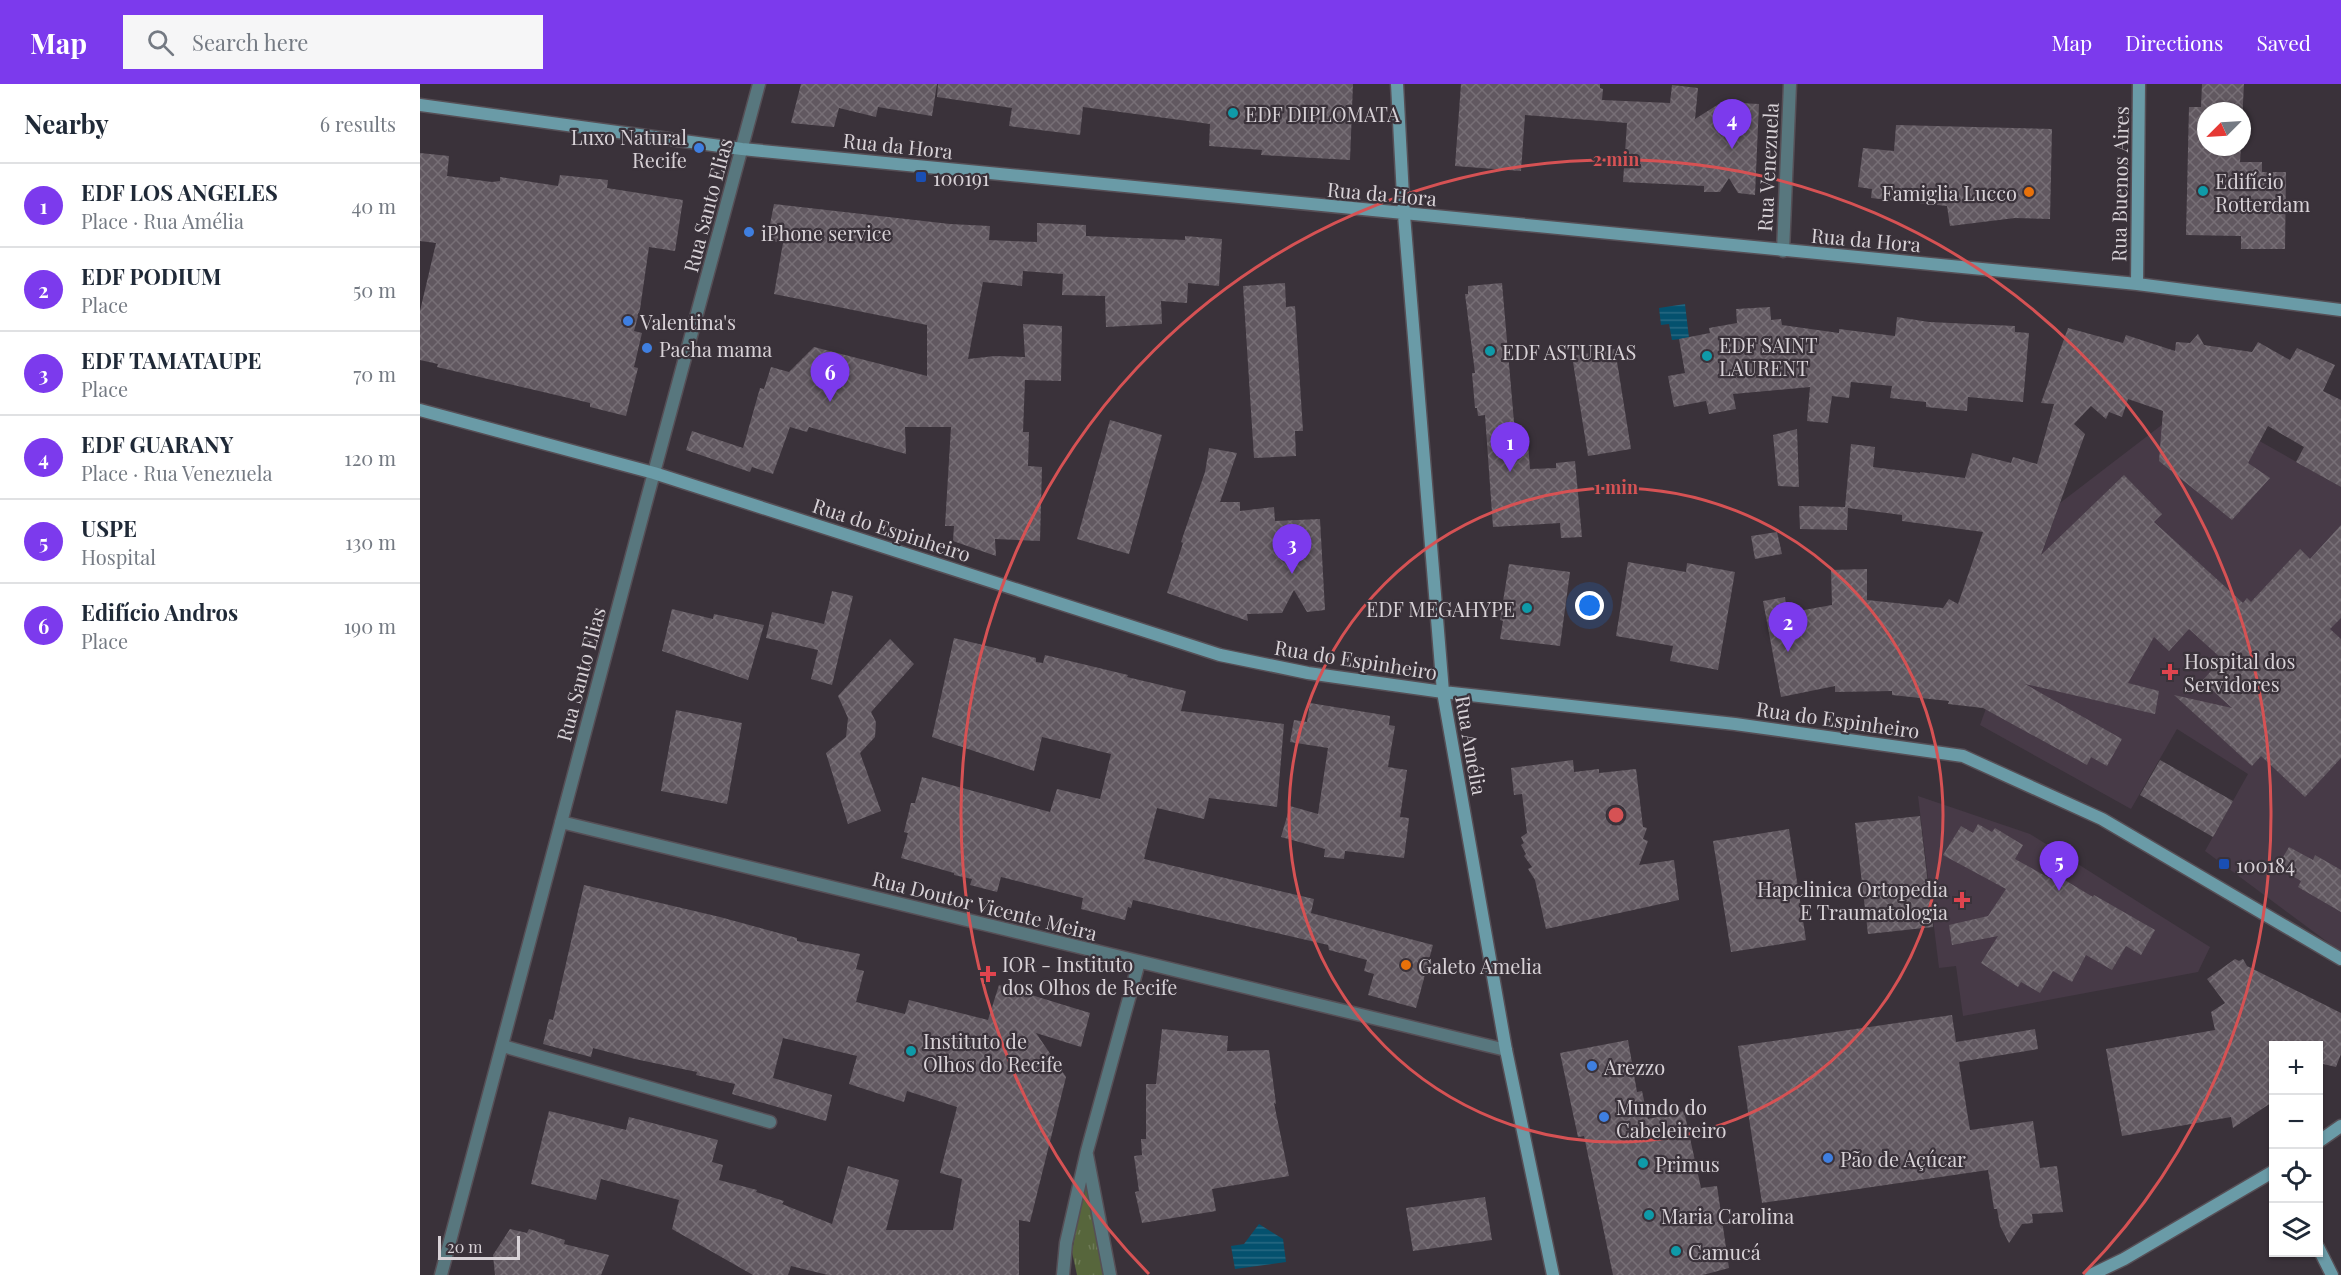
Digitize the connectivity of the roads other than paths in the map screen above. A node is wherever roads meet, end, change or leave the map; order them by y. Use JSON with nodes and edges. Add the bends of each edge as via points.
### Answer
{"nodes":[{"id":1,"x":759,"y":84,"type":"edge"},
{"id":2,"x":1397,"y":84,"type":"edge"},
{"id":3,"x":1790,"y":84,"type":"edge"},
{"id":4,"x":2139,"y":84,"type":"edge"},
{"id":5,"x":420,"y":105,"type":"edge"},
{"id":6,"x":742,"y":149,"type":"junction"},
{"id":7,"x":1404,"y":215,"type":"junction"},
{"id":8,"x":1783,"y":251,"type":"junction"},
{"id":9,"x":2137,"y":284,"type":"junction"},
{"id":10,"x":2341,"y":310,"type":"edge"},
{"id":11,"x":420,"y":410,"type":"edge"},
{"id":12,"x":654,"y":472,"type":"junction"},
{"id":13,"x":1443,"y":693,"type":"junction"},
{"id":14,"x":561,"y":822,"type":"junction"},
{"id":15,"x":2341,"y":959,"type":"edge"},
{"id":16,"x":1139,"y":962,"type":"junction"},
{"id":17,"x":503,"y":1046,"type":"junction"},
{"id":18,"x":1506,"y":1050,"type":"junction"},
{"id":19,"x":770,"y":1122,"type":"dead end"},
{"id":20,"x":2341,"y":1126,"type":"edge"},
{"id":21,"x":2323,"y":1139,"type":"edge"},
{"id":22,"x":1087,"y":1151,"type":"junction"},
{"id":23,"x":2269,"y":1174,"type":"edge"},
{"id":24,"x":2323,"y":1256,"type":"edge"},
{"id":25,"x":441,"y":1275,"type":"edge"},
{"id":26,"x":1063,"y":1275,"type":"edge"},
{"id":27,"x":1110,"y":1275,"type":"edge"},
{"id":28,"x":1552,"y":1275,"type":"edge"},
{"id":29,"x":2091,"y":1275,"type":"edge"},
{"id":30,"x":2332,"y":1275,"type":"edge"}],
"edges":[{"from":1,"to":6,"type":"street","name":"Rua Santo Elias"},
{"from":2,"to":7,"type":"street","name":"Rua Amélia"},
{"from":3,"to":8,"type":"street","name":"Rua Venezuela"},
{"from":4,"to":9,"type":"street","name":"Rua Buenos Aires"},
{"from":5,"to":6,"type":"street","name":"Rua da Hora"},
{"from":6,"to":7,"type":"street","name":"Rua da Hora"},
{"from":6,"to":12,"type":"street","name":"Rua Santo Elias"},
{"from":7,"to":8,"type":"street","name":"Rua da Hora"},
{"from":7,"to":13,"type":"street","name":"Rua Amélia"},
{"from":8,"to":9,"type":"street","name":"Rua da Hora"},
{"from":9,"to":10,"type":"street","name":"Rua da Hora"},
{"from":11,"to":12,"type":"street","name":"Rua do Espinheiro"},
{"from":12,"to":13,"type":"street","name":"Rua do Espinheiro","via":[[1220,655],[1308,674]]},
{"from":12,"to":14,"type":"street","name":"Rua Santo Elias"},
{"from":13,"to":15,"type":"street","name":"Rua do Espinheiro","via":[[1735,724],[1963,756],[2102,819]]},
{"from":13,"to":18,"type":"street","name":"Rua Amélia"},
{"from":14,"to":16,"type":"street","name":"Rua Doutor Vicente Meira"},
{"from":14,"to":17,"type":"street","name":"Rua Santo Elias"},
{"from":16,"to":18,"type":"street","name":"Rua Doutor Vicente Meira"},
{"from":16,"to":22,"type":"street"},
{"from":17,"to":19,"type":"street"},
{"from":17,"to":25,"type":"street","name":"Rua Santo Elias"},
{"from":18,"to":28,"type":"street","name":"Rua Amélia"},
{"from":20,"to":21,"type":"street"},
{"from":22,"to":26,"type":"street","via":[[1066,1243]]},
{"from":22,"to":27,"type":"street"},
{"from":23,"to":29,"type":"street"},
{"from":24,"to":30,"type":"street"}]}
